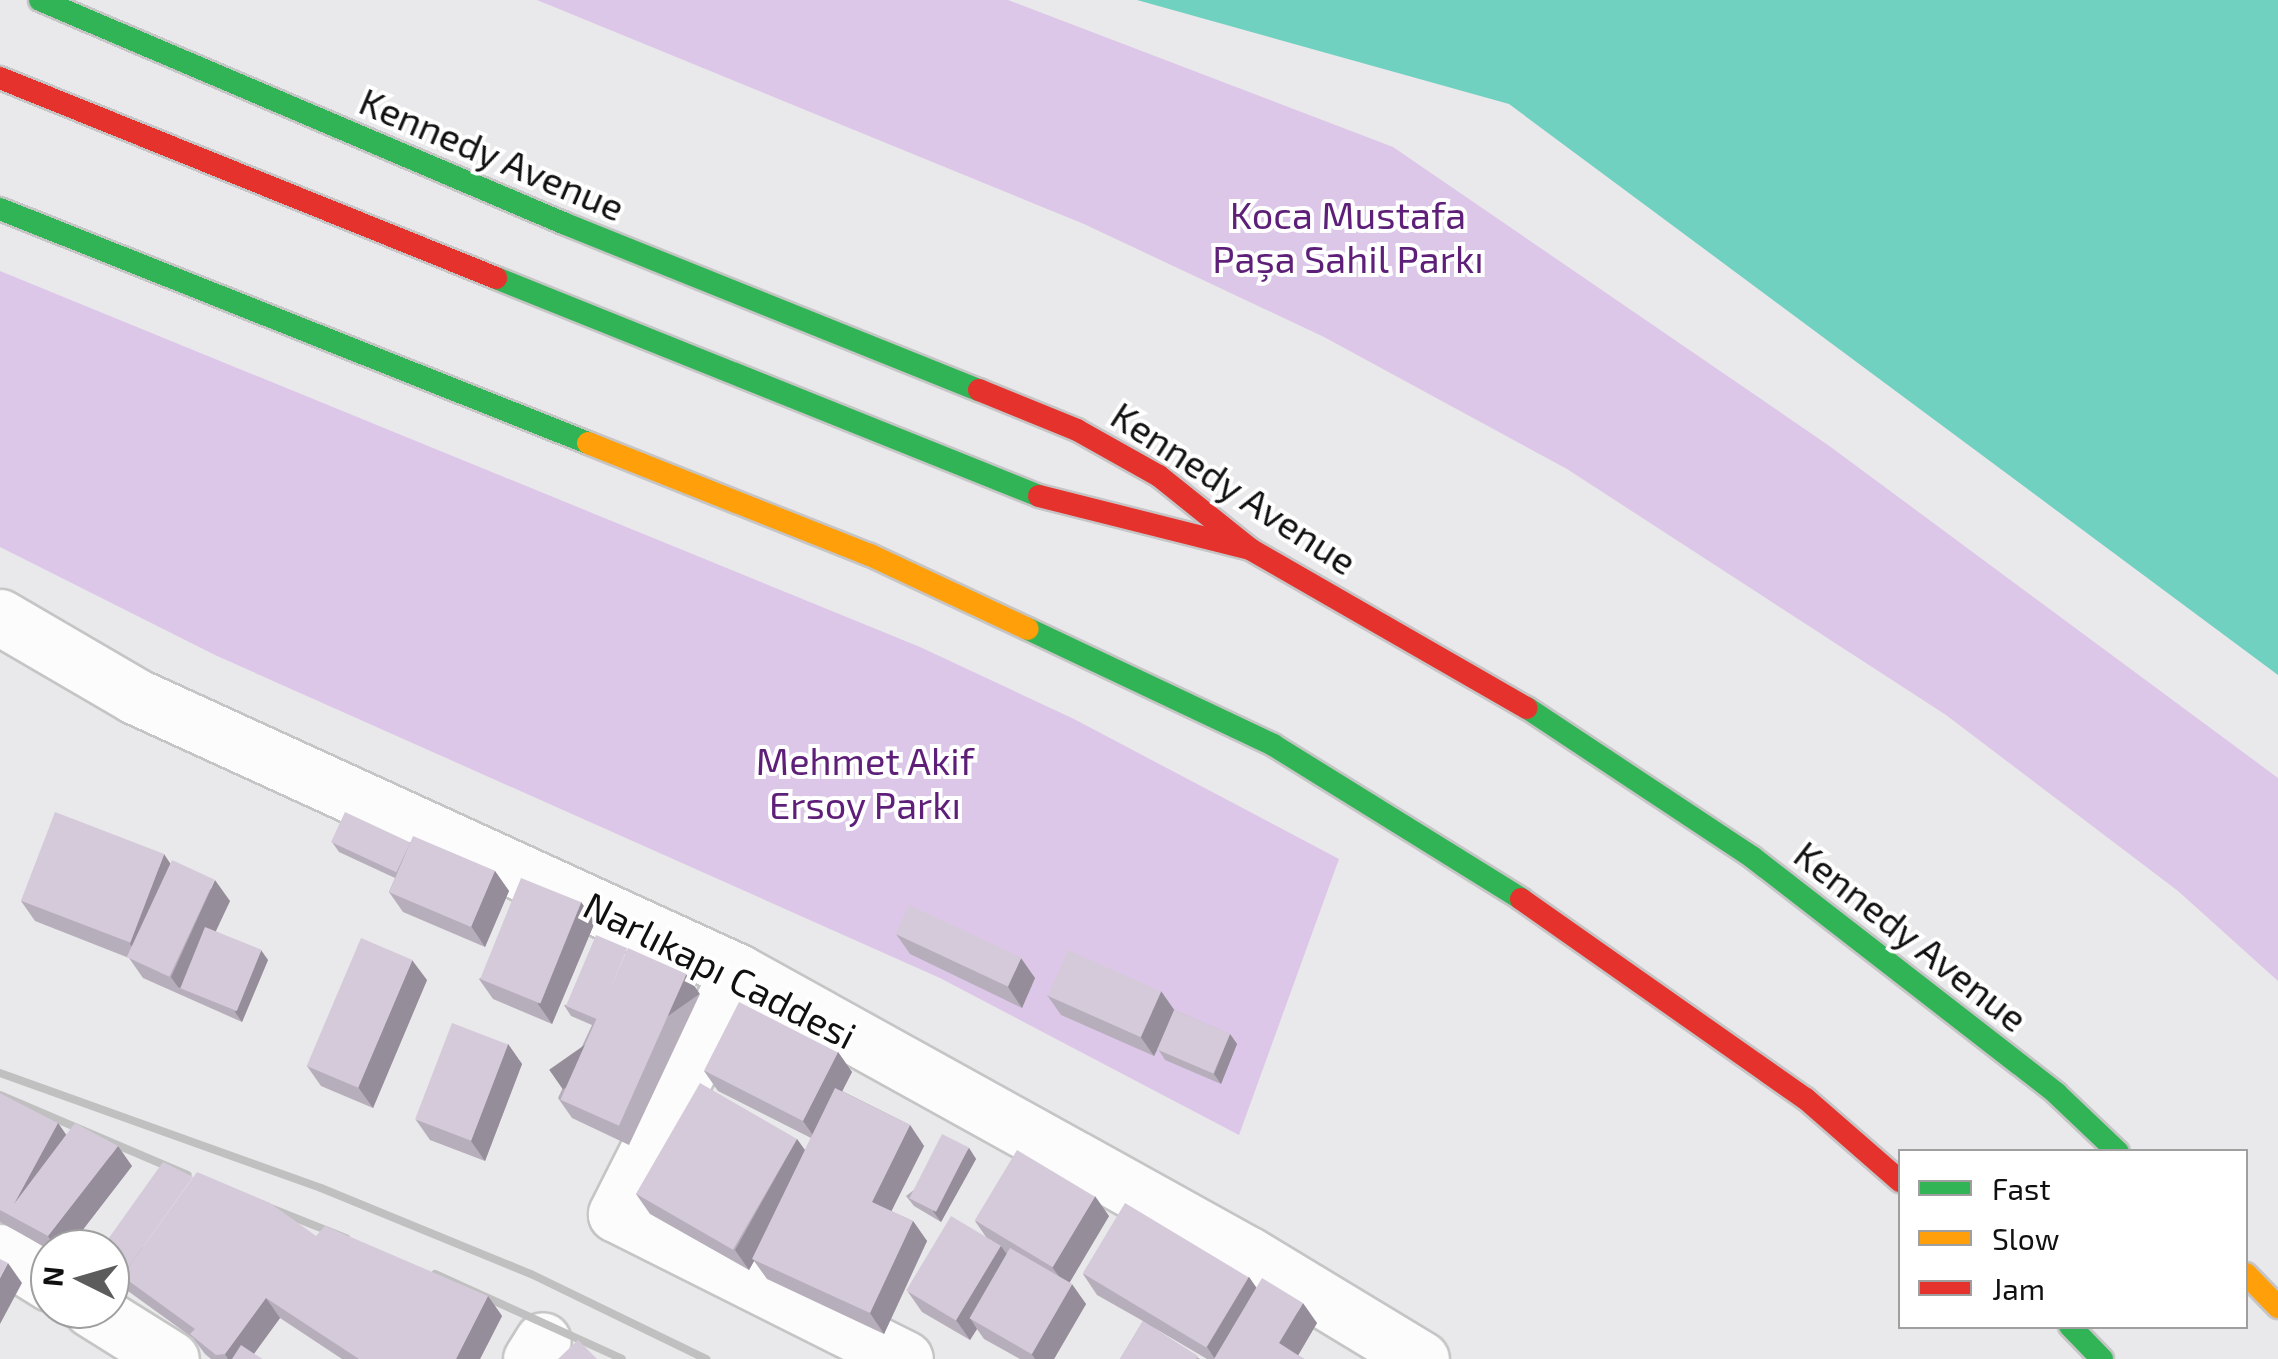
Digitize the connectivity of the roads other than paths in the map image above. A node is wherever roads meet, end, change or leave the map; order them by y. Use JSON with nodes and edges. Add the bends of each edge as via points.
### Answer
{"nodes":[{"id":1,"x":40,"y":0,"type":"edge"},
{"id":2,"x":0,"y":78,"type":"edge"},
{"id":3,"x":0,"y":209,"type":"edge"},
{"id":4,"x":1250,"y":549,"type":"junction"},
{"id":5,"x":0,"y":617,"type":"edge"},
{"id":6,"x":738,"y":972,"type":"junction"},
{"id":7,"x":2115,"y":1149,"type":"edge"},
{"id":8,"x":1898,"y":1179,"type":"edge"},
{"id":9,"x":0,"y":1252,"type":"edge"},
{"id":10,"x":30,"y":1271,"type":"edge"},
{"id":11,"x":2248,"y":1276,"type":"edge"},
{"id":12,"x":2278,"y":1307,"type":"edge"},
{"id":13,"x":123,"y":1329,"type":"edge"},
{"id":14,"x":2073,"y":1329,"type":"edge"},
{"id":15,"x":171,"y":1359,"type":"edge"},
{"id":16,"x":906,"y":1359,"type":"edge"},
{"id":17,"x":1422,"y":1359,"type":"edge"},
{"id":18,"x":2102,"y":1359,"type":"edge"}],
"edges":[{"from":1,"to":4,"type":"main road","name":"Kennedy Avenue","via":[[563,223],[1077,430],[1159,476]]},
{"from":2,"to":4,"type":"main road","via":[[1040,496]]},
{"from":3,"to":8,"type":"main road","via":[[870,555],[1273,745],[1441,844],[1648,985],[1806,1099]]},
{"from":4,"to":7,"type":"main road","name":"Kennedy Avenue","via":[[1500,690],[1752,857],[2057,1094]]},
{"from":5,"to":6,"type":"street","name":"Narlıkapı Caddesi","via":[[135,696]]},
{"from":6,"to":16,"type":"street","via":[[616,1214]]},
{"from":6,"to":17,"type":"street","name":"Narlıkapı Caddesi","via":[[1249,1255]]},
{"from":9,"to":10,"type":"street"},
{"from":11,"to":12,"type":"main road"},
{"from":13,"to":15,"type":"street"},
{"from":14,"to":18,"type":"main road"}]}
